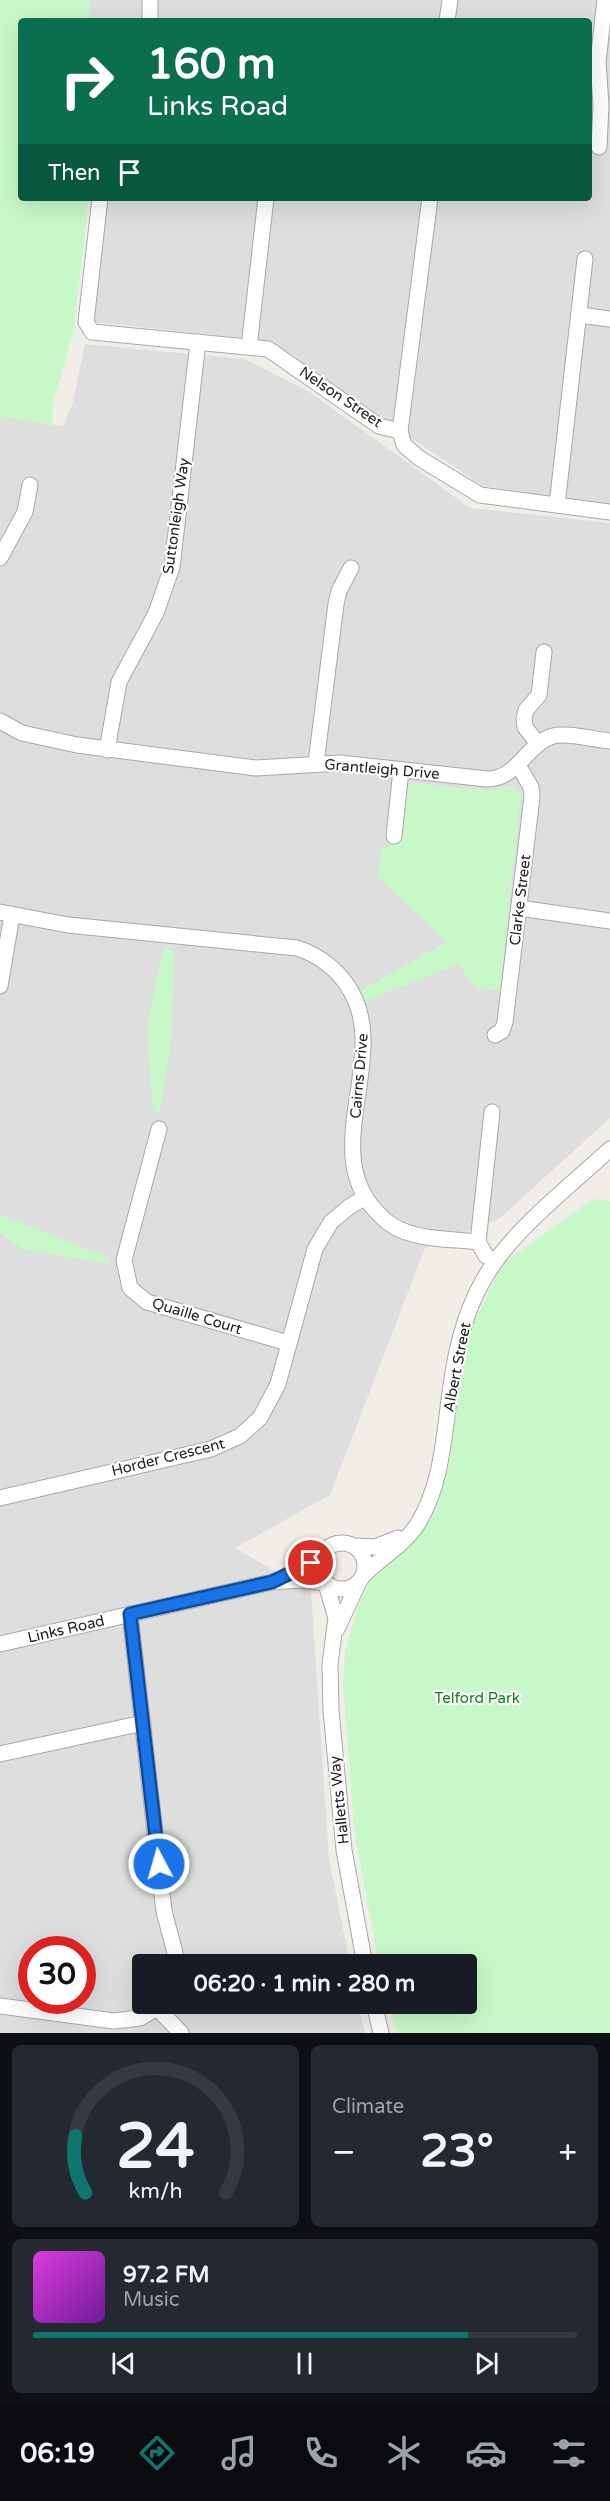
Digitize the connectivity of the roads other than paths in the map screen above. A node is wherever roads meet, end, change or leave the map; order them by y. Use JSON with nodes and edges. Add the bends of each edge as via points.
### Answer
{"nodes":[{"id":1,"x":150,"y":0,"type":"edge"},
{"id":2,"x":450,"y":0,"type":"edge"},
{"id":3,"x":604,"y":0,"type":"edge"},
{"id":4,"x":150,"y":18,"type":"edge"},
{"id":5,"x":447,"y":18,"type":"edge"},
{"id":6,"x":599,"y":147,"type":"edge"},
{"id":7,"x":100,"y":201,"type":"edge"},
{"id":8,"x":266,"y":201,"type":"edge"},
{"id":9,"x":430,"y":201,"type":"edge"},
{"id":10,"x":585,"y":259,"type":"dead end"},
{"id":11,"x":580,"y":315,"type":"junction"},
{"id":12,"x":610,"y":319,"type":"edge"},
{"id":13,"x":198,"y":342,"type":"junction"},
{"id":14,"x":249,"y":347,"type":"junction"},
{"id":15,"x":400,"y":431,"type":"junction"},
{"id":16,"x":30,"y":485,"type":"dead end"},
{"id":17,"x":557,"y":505,"type":"junction"},
{"id":18,"x":610,"y":512,"type":"edge"},
{"id":19,"x":0,"y":558,"type":"edge"},
{"id":20,"x":351,"y":568,"type":"dead end"},
{"id":21,"x":544,"y":652,"type":"dead end"},
{"id":22,"x":0,"y":721,"type":"edge"},
{"id":23,"x":610,"y":741,"type":"edge"},
{"id":24,"x":538,"y":744,"type":"junction"},
{"id":25,"x":106,"y":750,"type":"junction"},
{"id":26,"x":316,"y":763,"type":"junction"},
{"id":27,"x":518,"y":765,"type":"junction"},
{"id":28,"x":401,"y":770,"type":"junction"},
{"id":29,"x":394,"y":836,"type":"dead end"},
{"id":30,"x":519,"y":908,"type":"junction"},
{"id":31,"x":6,"y":913,"type":"edge"},
{"id":32,"x":610,"y":921,"type":"edge"},
{"id":33,"x":0,"y":986,"type":"edge"},
{"id":34,"x":495,"y":1035,"type":"dead end"},
{"id":35,"x":492,"y":1112,"type":"dead end"},
{"id":36,"x":159,"y":1130,"type":"dead end"},
{"id":37,"x":610,"y":1149,"type":"edge"},
{"id":38,"x":364,"y":1198,"type":"junction"},
{"id":39,"x":478,"y":1242,"type":"junction"},
{"id":40,"x":495,"y":1260,"type":"junction"},
{"id":41,"x":288,"y":1343,"type":"junction"},
{"id":42,"x":0,"y":1497,"type":"edge"},
{"id":43,"x":416,"y":1527,"type":"junction"},
{"id":44,"x":354,"y":1545,"type":"junction"},
{"id":45,"x":320,"y":1556,"type":"junction"},
{"id":46,"x":361,"y":1578,"type":"junction"},
{"id":47,"x":272,"y":1582,"type":"junction"},
{"id":48,"x":326,"y":1583,"type":"junction"},
{"id":49,"x":130,"y":1614,"type":"junction"},
{"id":50,"x":335,"y":1634,"type":"junction"},
{"id":51,"x":0,"y":1644,"type":"edge"},
{"id":52,"x":143,"y":1723,"type":"junction"},
{"id":53,"x":0,"y":1754,"type":"edge"},
{"id":54,"x":175,"y":1954,"type":"edge"},
{"id":55,"x":363,"y":1954,"type":"edge"},
{"id":56,"x":0,"y":2006,"type":"edge"},
{"id":57,"x":147,"y":2014,"type":"edge"},
{"id":58,"x":166,"y":2014,"type":"edge"},
{"id":59,"x":376,"y":2014,"type":"edge"},
{"id":60,"x":181,"y":2033,"type":"edge"},
{"id":61,"x":381,"y":2033,"type":"edge"}],
"edges":[{"from":1,"to":4,"type":"street"},
{"from":2,"to":5,"type":"street"},
{"from":3,"to":6,"type":"street","via":[[598,62]]},
{"from":7,"to":13,"type":"street","name":"Nelson Street","via":[[88,328],[98,333]]},
{"from":8,"to":14,"type":"street"},
{"from":9,"to":15,"type":"street"},
{"from":10,"to":11,"type":"street"},
{"from":11,"to":12,"type":"street"},
{"from":11,"to":17,"type":"street"},
{"from":13,"to":14,"type":"street","name":"Nelson Street"},
{"from":13,"to":25,"type":"street","name":"Suttonleigh Way","via":[[172,567],[156,613],[119,682]]},
{"from":14,"to":15,"type":"street","name":"Nelson Street","via":[[272,350],[380,426]]},
{"from":15,"to":17,"type":"street","name":"Nelson Street","via":[[404,445],[419,458],[480,495]]},
{"from":16,"to":19,"type":"street","via":[[25,512]]},
{"from":17,"to":18,"type":"street","name":"Nelson Street"},
{"from":20,"to":26,"type":"street","via":[[337,597]]},
{"from":21,"to":24,"type":"street","via":[[539,695],[526,710],[524,719],[525,727]]},
{"from":22,"to":25,"type":"street","name":"Grantleigh Drive","via":[[22,733]]},
{"from":23,"to":24,"type":"street","via":[[555,735]]},
{"from":24,"to":27,"type":"street","name":"Grantleigh Drive"},
{"from":25,"to":26,"type":"street","name":"Grantleigh Drive","via":[[256,768]]},
{"from":26,"to":28,"type":"street","name":"Grantleigh Drive"},
{"from":27,"to":28,"type":"street","name":"Grantleigh Drive","via":[[497,779]]},
{"from":27,"to":30,"type":"street","name":"Clarke Street","via":[[532,792]]},
{"from":28,"to":29,"type":"street"},
{"from":30,"to":32,"type":"street"},
{"from":30,"to":34,"type":"street","name":"Clarke Street","via":[[505,1022]]},
{"from":31,"to":33,"type":"street"},
{"from":31,"to":38,"type":"street","name":"Cairns Drive","via":[[68,925],[297,948],[326,962],[354,994],[362,1016],[364,1036],[353,1151]]},
{"from":35,"to":39,"type":"street"},
{"from":36,"to":41,"type":"street","name":"Quaille Court","via":[[124,1260],[130,1287],[147,1302]]},
{"from":37,"to":40,"type":"street","name":"Albert Street"},
{"from":38,"to":39,"type":"street","name":"Cairns Drive","via":[[401,1230],[420,1236]]},
{"from":38,"to":41,"type":"street","name":"Horder Crescent","via":[[331,1222],[315,1249]]},
{"from":39,"to":40,"type":"street","via":[[486,1256]]},
{"from":40,"to":43,"type":"street","name":"Albert Street","via":[[462,1328],[441,1465],[433,1495]]},
{"from":41,"to":42,"type":"street","name":"Horder Crescent","via":[[270,1403],[260,1418],[228,1443]]},
{"from":43,"to":44,"type":"street","via":[[375,1547]]},
{"from":43,"to":46,"type":"street","name":"Albert Street"},
{"from":44,"to":45,"type":"street","via":[[337,1542]]},
{"from":44,"to":46,"type":"street","via":[[364,1558]]},
{"from":45,"to":47,"type":"street","name":"Links Road","via":[[305,1568]]},
{"from":45,"to":48,"type":"street","via":[[319,1573]]},
{"from":46,"to":48,"type":"street","via":[[344,1589]]},
{"from":46,"to":50,"type":"street","name":"Halletts Way"},
{"from":47,"to":48,"type":"street","name":"Links Road"},
{"from":47,"to":49,"type":"street","name":"Links Road"},
{"from":48,"to":50,"type":"street","name":"Halletts Way","via":[[333,1603]]},
{"from":49,"to":51,"type":"street","name":"Links Road"},
{"from":49,"to":52,"type":"street"},
{"from":50,"to":55,"type":"street","name":"Halletts Way","via":[[330,1664],[335,1755],[344,1850]]},
{"from":52,"to":53,"type":"street"},
{"from":52,"to":54,"type":"street","via":[[164,1911]]},
{"from":56,"to":57,"type":"street","via":[[114,2021]]},
{"from":58,"to":60,"type":"street"},
{"from":59,"to":61,"type":"street"}]}
